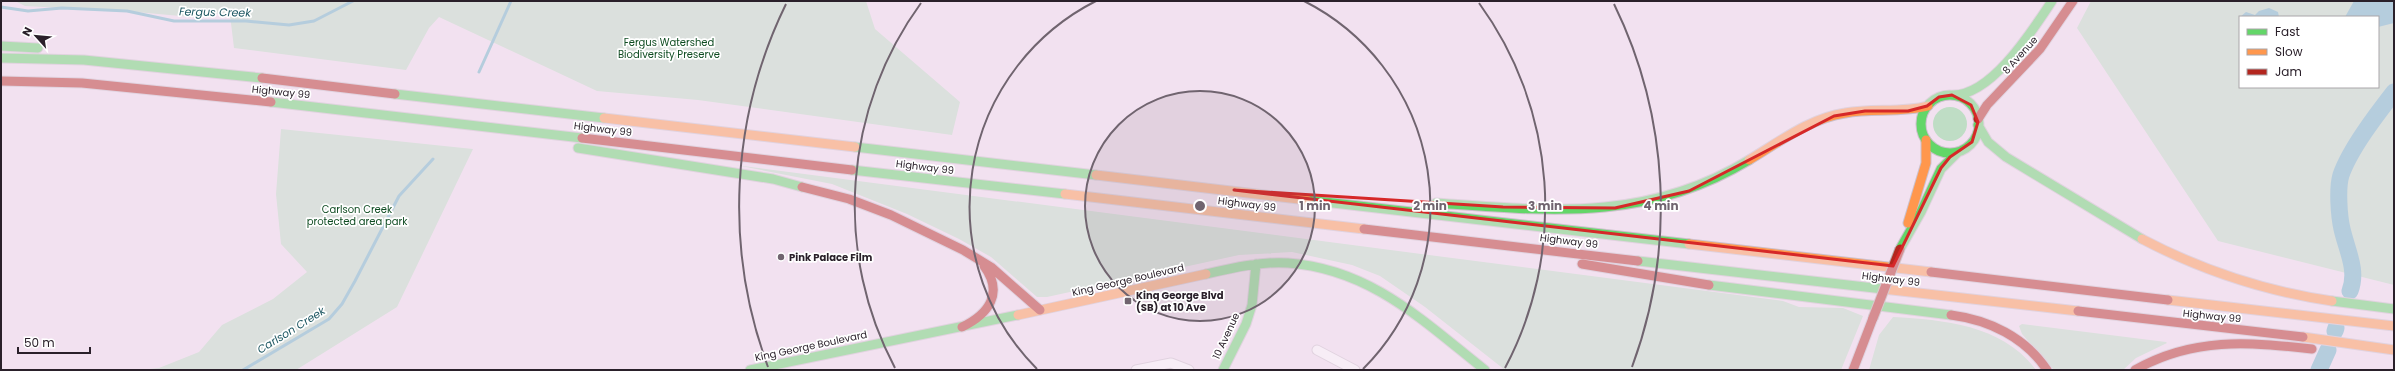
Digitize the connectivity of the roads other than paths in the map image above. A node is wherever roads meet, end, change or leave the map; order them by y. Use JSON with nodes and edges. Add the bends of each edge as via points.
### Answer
{"nodes":[{"id":1,"x":2052,"y":1,"type":"edge"},
{"id":2,"x":2073,"y":1,"type":"edge"},
{"id":3,"x":1,"y":46,"type":"edge"},
{"id":4,"x":49,"y":49,"type":"dead end"},
{"id":5,"x":65,"y":50,"type":"dead end"},
{"id":6,"x":1,"y":58,"type":"edge"},
{"id":7,"x":226,"y":74,"type":"junction"},
{"id":8,"x":1,"y":81,"type":"edge"},
{"id":9,"x":1953,"y":95,"type":"junction"},
{"id":10,"x":1928,"y":106,"type":"junction"},
{"id":11,"x":433,"y":120,"type":"junction"},
{"id":12,"x":1978,"y":122,"type":"junction"},
{"id":13,"x":1926,"y":140,"type":"junction"},
{"id":14,"x":1958,"y":152,"type":"junction"},
{"id":15,"x":1234,"y":190,"type":"junction"},
{"id":16,"x":1393,"y":200,"type":"dead end"},
{"id":17,"x":1423,"y":202,"type":"dead end"},
{"id":18,"x":1307,"y":222,"type":"junction"},
{"id":19,"x":1900,"y":249,"type":"junction"},
{"id":20,"x":963,"y":250,"type":"junction"},
{"id":21,"x":1256,"y":264,"type":"junction"},
{"id":22,"x":2394,"y":309,"type":"edge"},
{"id":23,"x":1040,"y":310,"type":"junction"},
{"id":24,"x":2394,"y":326,"type":"edge"},
{"id":25,"x":962,"y":327,"type":"junction"},
{"id":26,"x":1316,"y":350,"type":"dead end"},
{"id":27,"x":2394,"y":350,"type":"edge"},
{"id":28,"x":2394,"y":356,"type":"edge"},
{"id":29,"x":750,"y":370,"type":"edge"},
{"id":30,"x":1136,"y":370,"type":"edge"},
{"id":31,"x":1189,"y":370,"type":"edge"},
{"id":32,"x":1222,"y":370,"type":"edge"},
{"id":33,"x":1355,"y":370,"type":"edge"},
{"id":34,"x":1485,"y":370,"type":"edge"},
{"id":35,"x":1852,"y":370,"type":"edge"},
{"id":36,"x":2046,"y":370,"type":"edge"},
{"id":37,"x":2135,"y":370,"type":"edge"}],
"edges":[{"from":1,"to":9,"type":"main road","name":"8 Avenue","via":[[2022,44],[1994,74],[1969,93]]},
{"from":2,"to":12,"type":"main road","name":"8 Avenue","via":[[2040,49],[1987,105]]},
{"from":3,"to":4,"type":"main road"},
{"from":5,"to":7,"type":"main road","via":[[120,56]]},
{"from":6,"to":7,"type":"main road","name":"Highway 99","via":[[112,62]]},
{"from":7,"to":15,"type":"main road","name":"Highway 99"},
{"from":8,"to":11,"type":"main road","name":"Highway 99","via":[[137,87]]},
{"from":9,"to":10,"type":"main road","via":[[1939,97]]},
{"from":9,"to":12,"type":"main road","via":[[1969,102],[1975,110]]},
{"from":10,"to":13,"type":"main road","via":[[1921,121]]},
{"from":10,"to":17,"type":"main road","via":[[1902,112],[1865,111],[1834,116],[1799,131],[1708,183],[1670,198],[1634,206],[1573,209]]},
{"from":11,"to":18,"type":"main road","name":"Highway 99"},
{"from":11,"to":20,"type":"main road","via":[[571,147],[800,185],[871,207]]},
{"from":12,"to":14,"type":"main road","via":[[1972,142]]},
{"from":12,"to":22,"type":"main road","via":[[1986,140],[2006,156],[2118,227],[2178,258],[2262,288]]},
{"from":13,"to":14,"type":"main road","via":[[1940,151]]},
{"from":13,"to":19,"type":"main road","via":[[1928,152],[1925,169]]},
{"from":14,"to":19,"type":"main road","via":[[1948,159],[1940,171]]},
{"from":15,"to":16,"type":"main road"},
{"from":15,"to":24,"type":"main road","name":"Highway 99"},
{"from":18,"to":27,"type":"main road","name":"Highway 99"},
{"from":18,"to":36,"type":"main road","via":[[1710,285],[1966,317],[1994,326],[2017,338],[2036,355]]},
{"from":19,"to":35,"type":"main road","bridge":true},
{"from":20,"to":23,"type":"main road","via":[[991,267]]},
{"from":20,"to":25,"type":"main road","via":[[987,269],[994,292],[984,313]]},
{"from":21,"to":23,"type":"main road","name":"King George Boulevard"},
{"from":21,"to":32,"type":"main road","name":"10 Avenue","via":[[1252,305],[1246,324]]},
{"from":21,"to":34,"type":"main road","name":"King George Boulevard","via":[[1310,265],[1352,276],[1379,289],[1416,315]]},
{"from":23,"to":25,"type":"main road","name":"King George Boulevard"},
{"from":25,"to":29,"type":"main road","name":"King George Boulevard"},
{"from":26,"to":33,"type":"street"},
{"from":28,"to":37,"type":"main road","via":[[2207,344],[2162,354]]},
{"from":30,"to":31,"type":"street","via":[[1171,363]]}]}
